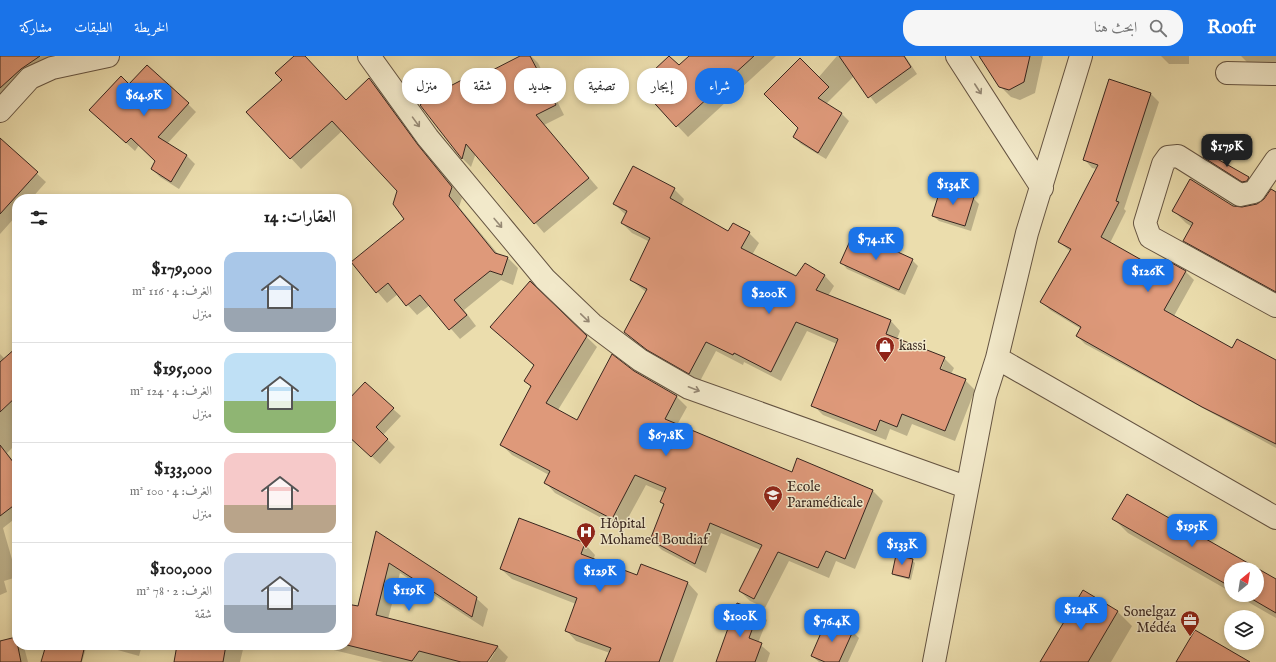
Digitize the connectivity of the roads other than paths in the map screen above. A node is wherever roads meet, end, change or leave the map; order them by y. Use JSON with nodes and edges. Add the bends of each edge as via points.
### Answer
{"nodes":[{"id":1,"x":108,"y":56,"type":"edge"},
{"id":2,"x":368,"y":56,"type":"edge"},
{"id":3,"x":957,"y":56,"type":"edge"},
{"id":4,"x":1081,"y":56,"type":"edge"},
{"id":5,"x":1227,"y":73,"type":"dead end"},
{"id":6,"x":1276,"y":74,"type":"edge"},
{"id":7,"x":0,"y":111,"type":"edge"},
{"id":8,"x":1276,"y":160,"type":"edge"},
{"id":9,"x":1042,"y":188,"type":"junction"},
{"id":10,"x":1276,"y":306,"type":"edge"},
{"id":11,"x":997,"y":358,"type":"junction"},
{"id":12,"x":966,"y":487,"type":"junction"},
{"id":13,"x":1276,"y":518,"type":"edge"},
{"id":14,"x":934,"y":662,"type":"edge"}],
"edges":[{"from":1,"to":7,"type":"street","via":[[52,68],[30,78]]},
{"from":2,"to":12,"type":"street","one_way":true,"via":[[428,138],[545,279],[592,324],[640,360],[690,388]]},
{"from":3,"to":9,"type":"street","one_way":true},
{"from":4,"to":9,"type":"street"},
{"from":5,"to":6,"type":"street"},
{"from":8,"to":10,"type":"street","via":[[1254,192],[1240,195],[1178,156],[1168,157],[1145,223],[1150,237]]},
{"from":9,"to":11,"type":"street","via":[[1027,233]]},
{"from":11,"to":12,"type":"street","via":[[985,396]]},
{"from":11,"to":13,"type":"street"},
{"from":12,"to":14,"type":"street"}]}
